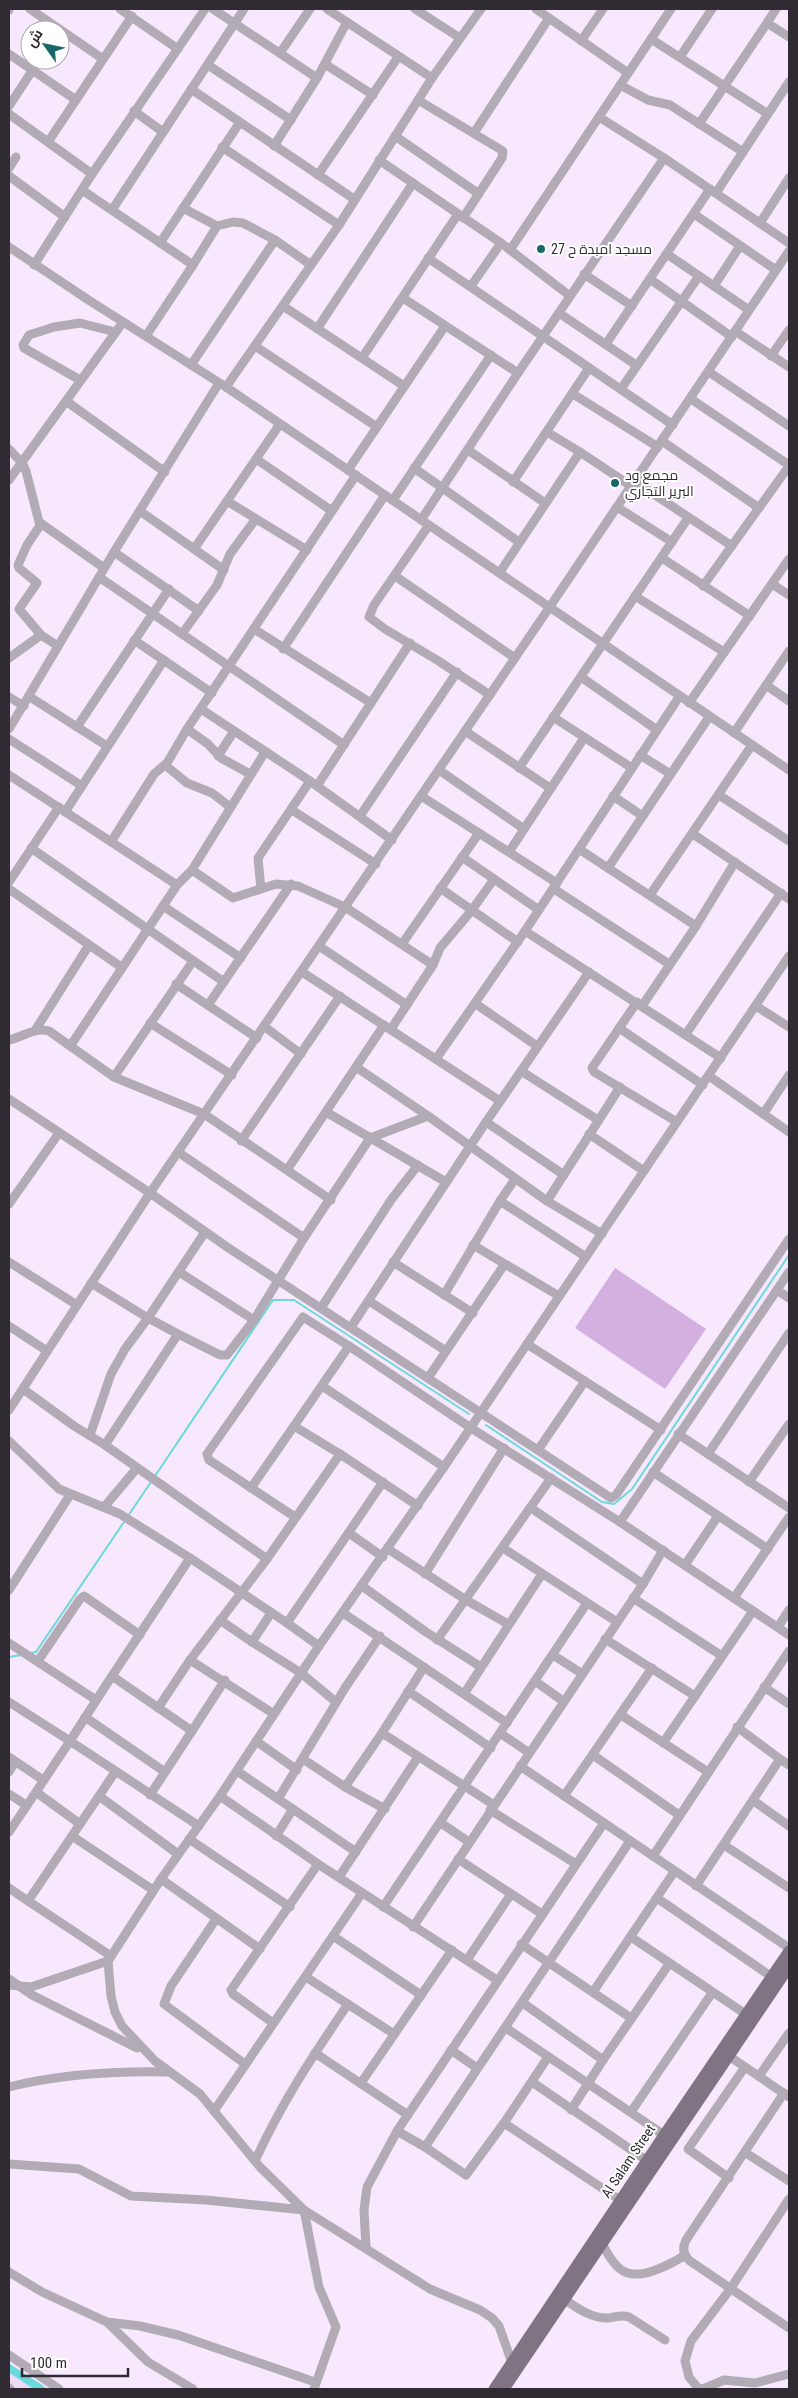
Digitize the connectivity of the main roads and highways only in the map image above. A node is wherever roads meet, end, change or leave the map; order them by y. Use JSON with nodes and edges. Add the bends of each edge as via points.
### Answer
{"nodes":[{"id":1,"x":789,"y":1950,"type":"edge"},
{"id":2,"x":789,"y":1966,"type":"edge"},
{"id":3,"x":508,"y":2388,"type":"edge"},
{"id":4,"x":494,"y":2389,"type":"edge"}],
"edges":[{"from":1,"to":4,"type":"main road","name":"Al Salam Street"},
{"from":2,"to":3,"type":"main road","name":"Al Salam Street","via":[[601,2242]]}]}
